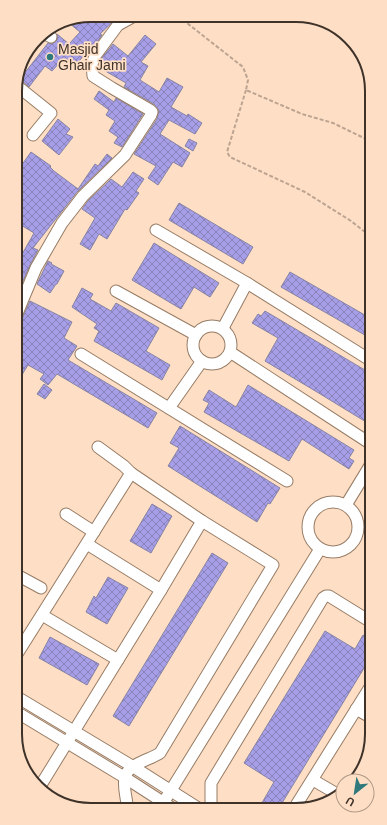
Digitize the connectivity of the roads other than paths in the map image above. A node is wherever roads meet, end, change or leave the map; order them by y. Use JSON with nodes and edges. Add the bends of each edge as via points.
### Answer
{"nodes":[{"id":1,"x":123,"y":22,"type":"edge"},
{"id":2,"x":22,"y":90,"type":"edge"},
{"id":3,"x":33,"y":135,"type":"dead end"},
{"id":4,"x":156,"y":230,"type":"dead end"},
{"id":5,"x":247,"y":283,"type":"junction"},
{"id":6,"x":116,"y":291,"type":"dead end"},
{"id":7,"x":22,"y":302,"type":"edge"},
{"id":8,"x":223,"y":328,"type":"junction"},
{"id":9,"x":196,"y":334,"type":"junction"},
{"id":10,"x":230,"y":352,"type":"junction"},
{"id":11,"x":80,"y":354,"type":"dead end"},
{"id":12,"x":365,"y":357,"type":"edge"},
{"id":13,"x":202,"y":361,"type":"junction"},
{"id":14,"x":169,"y":408,"type":"junction"},
{"id":15,"x":365,"y":440,"type":"edge"},
{"id":16,"x":98,"y":447,"type":"dead end"},
{"id":17,"x":131,"y":473,"type":"junction"},
{"id":18,"x":365,"y":474,"type":"edge"},
{"id":19,"x":287,"y":481,"type":"dead end"},
{"id":20,"x":346,"y":505,"type":"junction"},
{"id":21,"x":66,"y":514,"type":"dead end"},
{"id":22,"x":202,"y":521,"type":"junction"},
{"id":23,"x":94,"y":532,"type":"junction"},
{"id":24,"x":87,"y":544,"type":"junction"},
{"id":25,"x":320,"y":549,"type":"junction"},
{"id":26,"x":22,"y":578,"type":"edge"},
{"id":27,"x":41,"y":588,"type":"dead end"},
{"id":28,"x":161,"y":590,"type":"junction"},
{"id":29,"x":42,"y":614,"type":"junction"},
{"id":30,"x":365,"y":618,"type":"edge"},
{"id":31,"x":22,"y":646,"type":"edge"},
{"id":32,"x":118,"y":660,"type":"junction"},
{"id":33,"x":365,"y":695,"type":"edge"},
{"id":34,"x":22,"y":700,"type":"edge"},
{"id":35,"x":356,"y":709,"type":"junction"},
{"id":36,"x":365,"y":714,"type":"edge"},
{"id":37,"x":22,"y":716,"type":"edge"},
{"id":38,"x":74,"y":732,"type":"junction"},
{"id":39,"x":66,"y":743,"type":"junction"},
{"id":40,"x":132,"y":766,"type":"junction"},
{"id":41,"x":124,"y":777,"type":"junction"},
{"id":42,"x":313,"y":780,"type":"junction"},
{"id":43,"x":42,"y":783,"type":"edge"},
{"id":44,"x":170,"y":791,"type":"junction"},
{"id":45,"x":334,"y":792,"type":"edge"},
{"id":46,"x":127,"y":803,"type":"edge"},
{"id":47,"x":161,"y":803,"type":"edge"},
{"id":48,"x":166,"y":803,"type":"edge"},
{"id":49,"x":190,"y":803,"type":"edge"},
{"id":50,"x":211,"y":803,"type":"edge"},
{"id":51,"x":298,"y":803,"type":"edge"}],
"edges":[{"from":1,"to":7,"type":"street","via":[[118,25],[95,56],[92,64],[93,76],[150,110],[151,115],[125,155],[83,196],[62,224],[36,268]]},
{"from":2,"to":3,"type":"street","via":[[51,113]]},
{"from":4,"to":5,"type":"street"},
{"from":5,"to":8,"type":"street"},
{"from":5,"to":12,"type":"street"},
{"from":6,"to":9,"type":"street"},
{"from":8,"to":9,"type":"street","via":[[203,328]]},
{"from":8,"to":10,"type":"street","via":[[232,343]]},
{"from":9,"to":13,"type":"street","via":[[193,344],[195,354]]},
{"from":10,"to":13,"type":"street","via":[[223,360],[213,364]]},
{"from":10,"to":15,"type":"street"},
{"from":11,"to":14,"type":"street"},
{"from":13,"to":14,"type":"street"},
{"from":14,"to":19,"type":"street"},
{"from":16,"to":17,"type":"street"},
{"from":17,"to":22,"type":"street"},
{"from":17,"to":23,"type":"street"},
{"from":18,"to":20,"type":"street"},
{"from":20,"to":25,"type":"street","via":[[355,514],[359,527],[355,540],[346,549],[333,552]]},
{"from":20,"to":25,"type":"street","via":[[333,501],[320,505],[311,514],[307,526],[311,539]]},
{"from":21,"to":23,"type":"street"},
{"from":22,"to":28,"type":"street"},
{"from":22,"to":40,"type":"street","via":[[273,565],[160,753]]},
{"from":23,"to":24,"type":"street"},
{"from":24,"to":28,"type":"street"},
{"from":24,"to":29,"type":"street"},
{"from":25,"to":44,"type":"street"},
{"from":26,"to":27,"type":"street"},
{"from":28,"to":32,"type":"street"},
{"from":29,"to":31,"type":"street"},
{"from":29,"to":32,"type":"street"},
{"from":30,"to":50,"type":"street","via":[[330,596],[323,598],[211,783]]},
{"from":32,"to":38,"type":"street"},
{"from":33,"to":35,"type":"street"},
{"from":34,"to":38,"type":"street"},
{"from":35,"to":36,"type":"street"},
{"from":35,"to":42,"type":"street"},
{"from":37,"to":39,"type":"street"},
{"from":38,"to":39,"type":"street"},
{"from":38,"to":40,"type":"street"},
{"from":39,"to":41,"type":"street"},
{"from":39,"to":43,"type":"street"},
{"from":40,"to":41,"type":"street"},
{"from":40,"to":44,"type":"street"},
{"from":41,"to":46,"type":"street"},
{"from":41,"to":47,"type":"street"},
{"from":42,"to":45,"type":"street"},
{"from":42,"to":51,"type":"street"},
{"from":44,"to":48,"type":"street"},
{"from":44,"to":49,"type":"street"}]}
